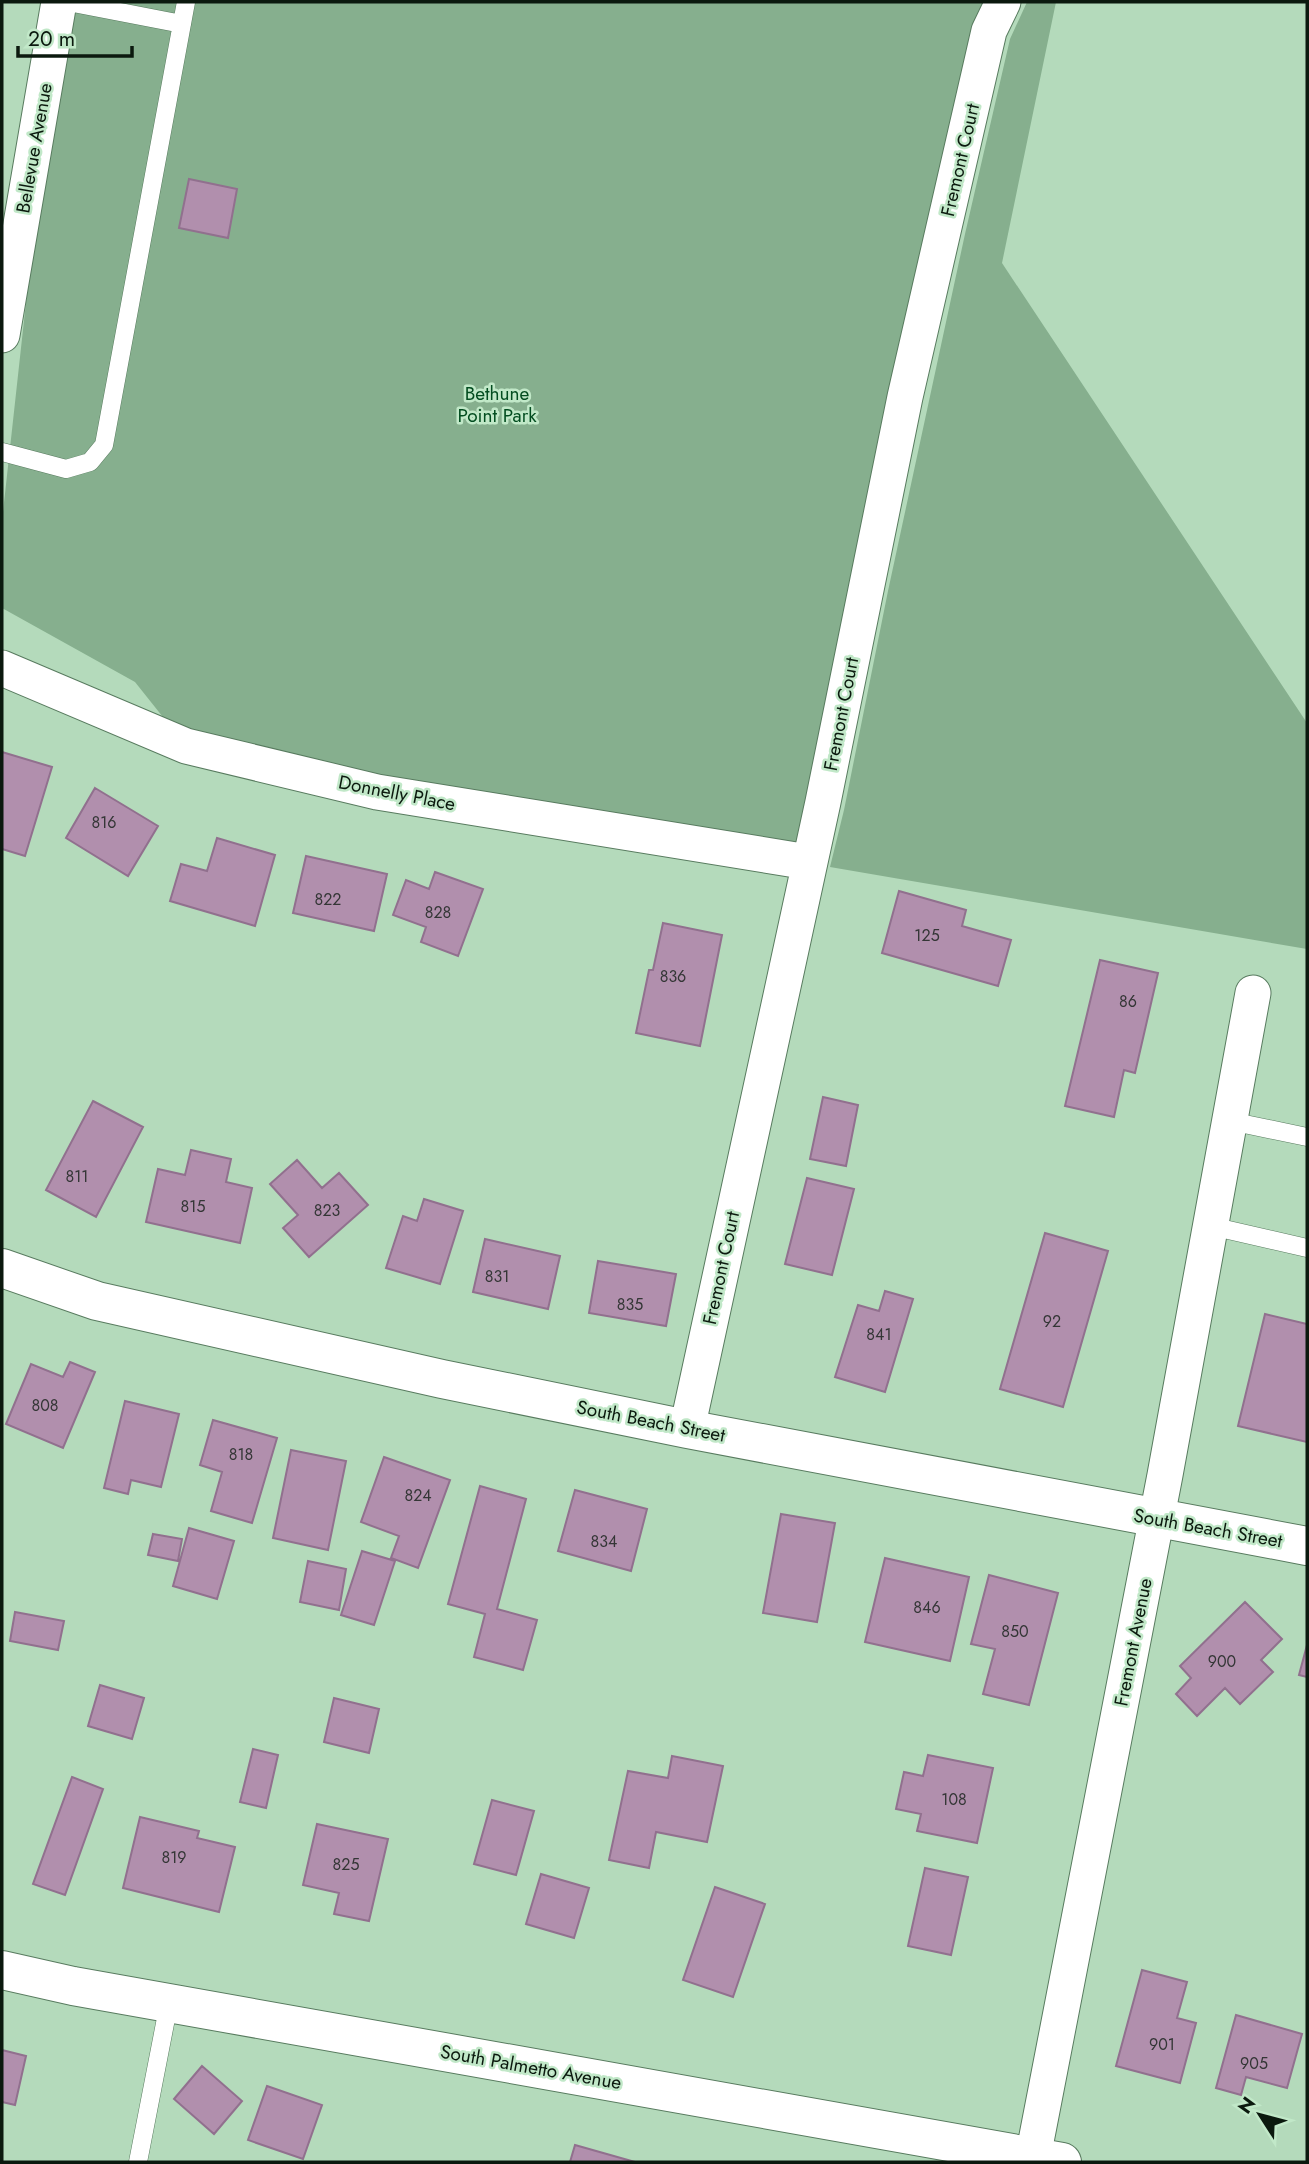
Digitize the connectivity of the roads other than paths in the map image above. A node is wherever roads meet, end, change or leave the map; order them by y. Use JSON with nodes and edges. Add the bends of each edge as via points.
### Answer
{"nodes":[{"id":1,"x":59,"y":2,"type":"edge"},
{"id":2,"x":68,"y":2,"type":"edge"},
{"id":3,"x":186,"y":2,"type":"edge"},
{"id":4,"x":1003,"y":2,"type":"edge"},
{"id":5,"x":182,"y":24,"type":"junction"},
{"id":6,"x":2,"y":335,"type":"edge"},
{"id":7,"x":2,"y":452,"type":"edge"},
{"id":8,"x":2,"y":668,"type":"edge"},
{"id":9,"x":808,"y":862,"type":"junction"},
{"id":10,"x":1253,"y":993,"type":"dead end"},
{"id":11,"x":1230,"y":1121,"type":"junction"},
{"id":12,"x":1307,"y":1137,"type":"edge"},
{"id":13,"x":1211,"y":1226,"type":"junction"},
{"id":14,"x":1307,"y":1248,"type":"edge"},
{"id":15,"x":2,"y":1268,"type":"edge"},
{"id":16,"x":687,"y":1429,"type":"junction"},
{"id":17,"x":1157,"y":1518,"type":"junction"},
{"id":18,"x":1307,"y":1546,"type":"edge"},
{"id":19,"x":2,"y":1970,"type":"edge"},
{"id":20,"x":169,"y":2003,"type":"junction"},
{"id":21,"x":1042,"y":2161,"type":"edge"},
{"id":22,"x":138,"y":2162,"type":"edge"}],
"edges":[{"from":1,"to":6,"type":"street","name":"Bellevue Avenue"},
{"from":2,"to":5,"type":"lane"},
{"from":3,"to":5,"type":"lane"},
{"from":4,"to":9,"type":"street","name":"Fremont Court","via":[[989,31],[905,397]]},
{"from":5,"to":7,"type":"lane","via":[[104,445],[89,462],[65,469]]},
{"from":8,"to":9,"type":"street","name":"Donnelly Place","via":[[186,746],[377,792]]},
{"from":9,"to":16,"type":"street","name":"Fremont Court"},
{"from":10,"to":11,"type":"street","name":"Fremont Avenue"},
{"from":11,"to":12,"type":"lane"},
{"from":11,"to":13,"type":"street","name":"Fremont Avenue"},
{"from":13,"to":14,"type":"lane"},
{"from":13,"to":17,"type":"street","name":"Fremont Avenue"},
{"from":15,"to":16,"type":"street","name":"South Beach Street","via":[[97,1301]]},
{"from":16,"to":17,"type":"street","name":"South Beach Street"},
{"from":17,"to":18,"type":"street","name":"South Beach Street"},
{"from":17,"to":21,"type":"street","name":"Fremont Avenue"},
{"from":19,"to":20,"type":"street","name":"South Palmetto Avenue"},
{"from":20,"to":21,"type":"street","name":"South Palmetto Avenue"},
{"from":20,"to":22,"type":"lane"}]}
